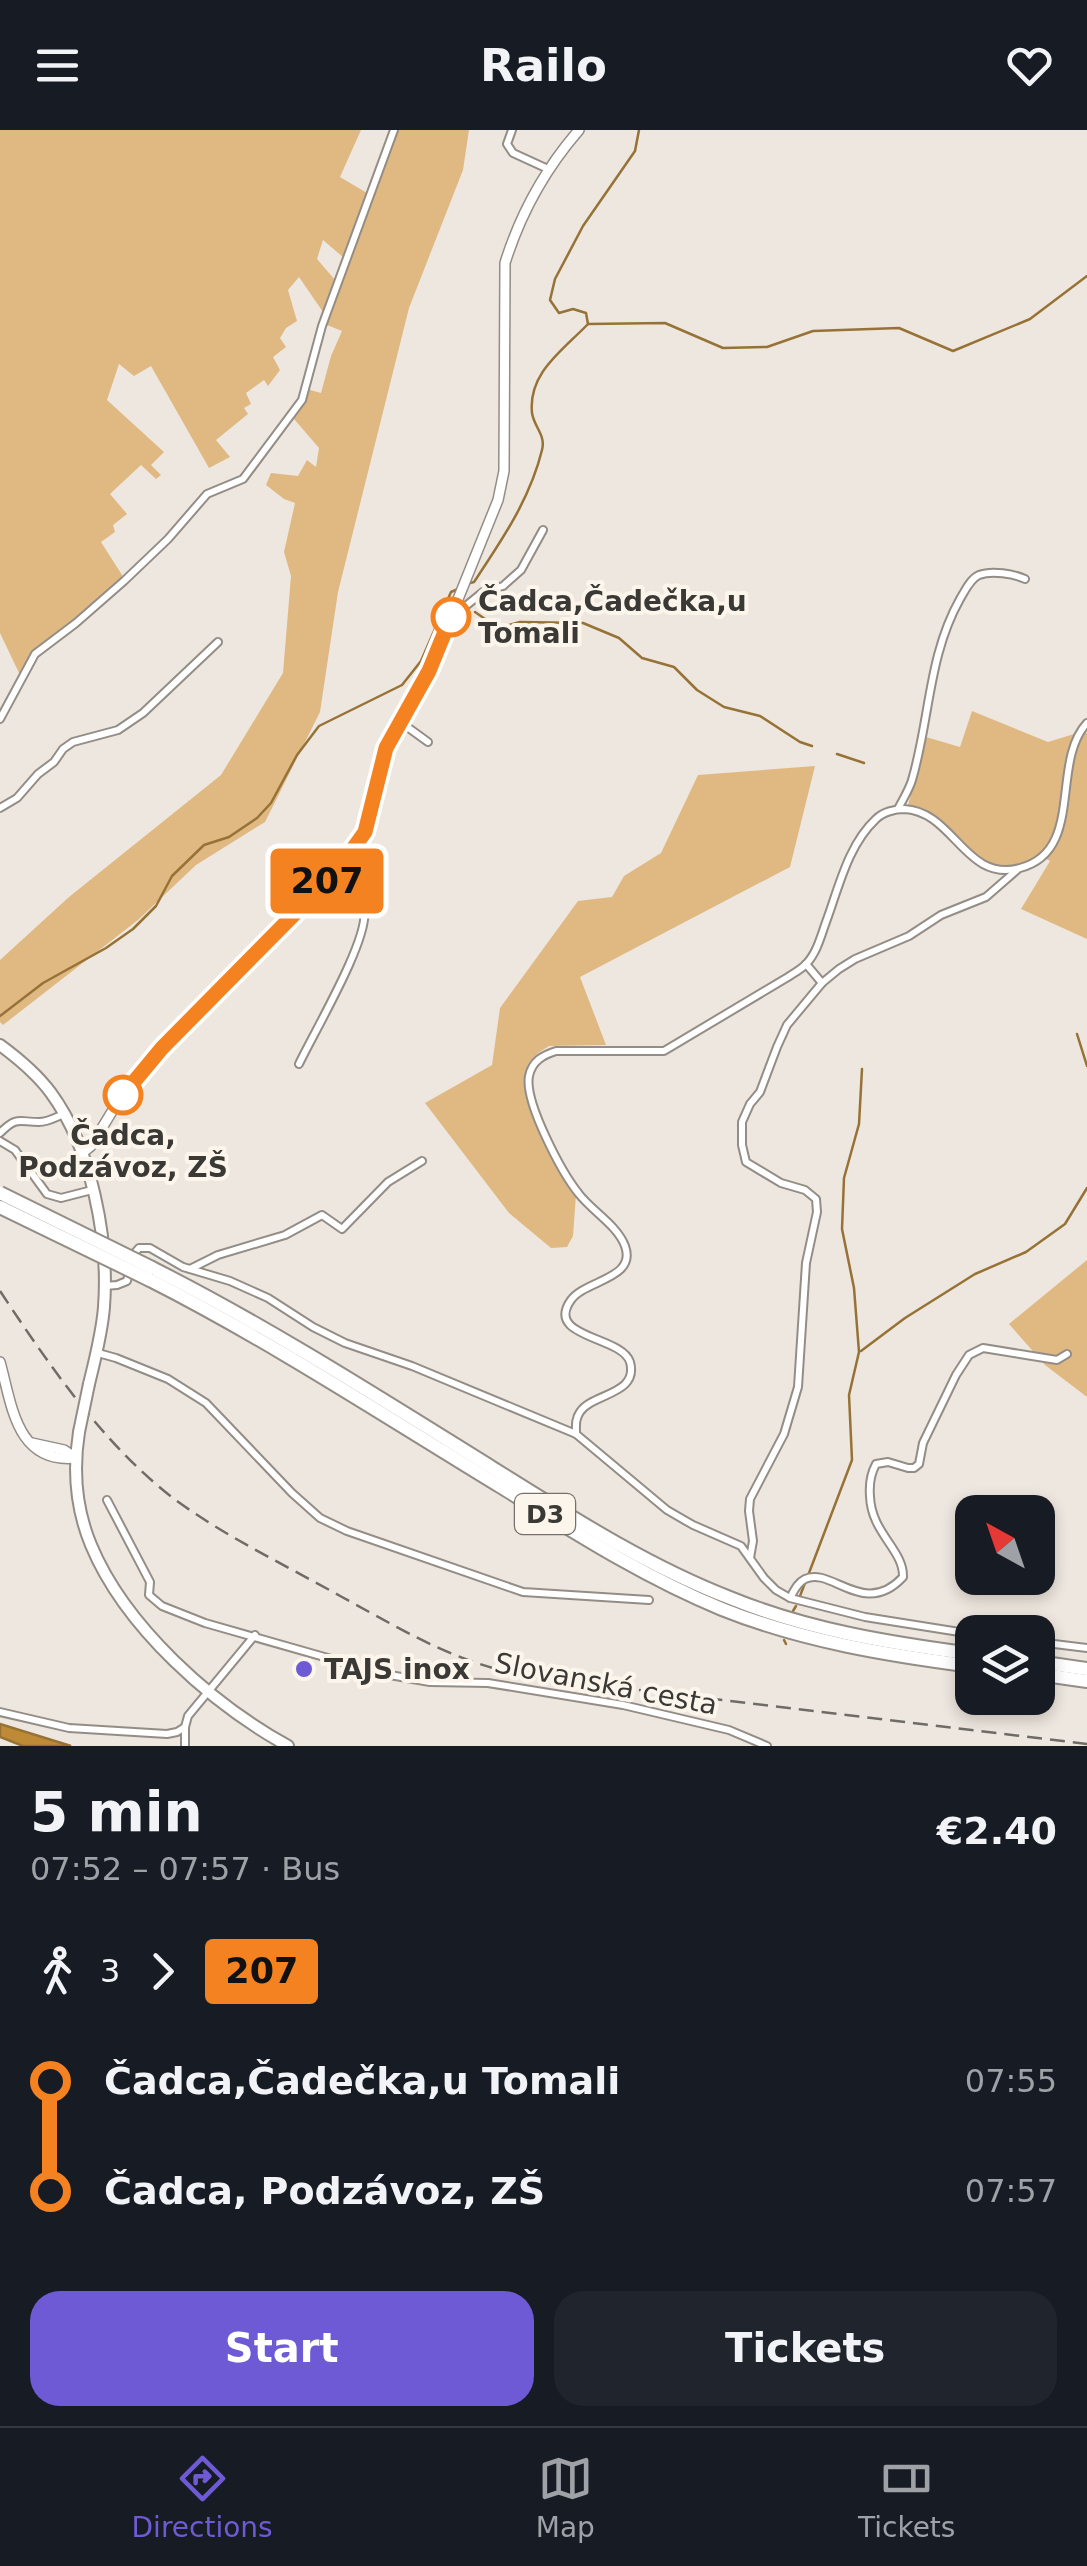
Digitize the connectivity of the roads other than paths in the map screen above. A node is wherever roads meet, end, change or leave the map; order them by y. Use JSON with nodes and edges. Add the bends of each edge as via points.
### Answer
{"nodes":[{"id":1,"x":394,"y":130,"type":"edge"},
{"id":2,"x":512,"y":130,"type":"edge"},
{"id":3,"x":579,"y":130,"type":"edge"},
{"id":4,"x":548,"y":169,"type":"junction"},
{"id":5,"x":543,"y":530,"type":"dead end"},
{"id":6,"x":1025,"y":579,"type":"dead end"},
{"id":7,"x":454,"y":610,"type":"junction"},
{"id":8,"x":218,"y":642,"type":"dead end"},
{"id":9,"x":0,"y":719,"type":"edge"},
{"id":10,"x":400,"y":721,"type":"junction"},
{"id":11,"x":1087,"y":723,"type":"edge"},
{"id":12,"x":428,"y":742,"type":"dead end"},
{"id":13,"x":0,"y":808,"type":"edge"},
{"id":14,"x":898,"y":809,"type":"junction"},
{"id":15,"x":1018,"y":870,"type":"junction"},
{"id":16,"x":337,"y":871,"type":"junction"},
{"id":17,"x":806,"y":964,"type":"junction"},
{"id":18,"x":822,"y":984,"type":"junction"},
{"id":19,"x":0,"y":1046,"type":"edge"},
{"id":20,"x":299,"y":1064,"type":"dead end"},
{"id":21,"x":64,"y":1114,"type":"junction"},
{"id":22,"x":0,"y":1137,"type":"edge"},
{"id":23,"x":81,"y":1154,"type":"junction"},
{"id":24,"x":422,"y":1161,"type":"dead end"},
{"id":25,"x":92,"y":1190,"type":"junction"},
{"id":26,"x":0,"y":1193,"type":"edge"},
{"id":27,"x":0,"y":1207,"type":"edge"},
{"id":28,"x":189,"y":1270,"type":"junction"},
{"id":29,"x":151,"y":1274,"type":"junction"},
{"id":30,"x":104,"y":1286,"type":"junction"},
{"id":31,"x":96,"y":1352,"type":"junction"},
{"id":32,"x":1067,"y":1354,"type":"dead end"},
{"id":33,"x":0,"y":1362,"type":"edge"},
{"id":34,"x":576,"y":1434,"type":"junction"},
{"id":35,"x":76,"y":1458,"type":"junction"},
{"id":36,"x":107,"y":1500,"type":"dead end"},
{"id":37,"x":750,"y":1558,"type":"junction"},
{"id":38,"x":790,"y":1598,"type":"junction"},
{"id":39,"x":649,"y":1600,"type":"dead end"},
{"id":40,"x":955,"y":1631,"type":"edge"},
{"id":41,"x":255,"y":1635,"type":"junction"},
{"id":42,"x":1055,"y":1644,"type":"edge"},
{"id":43,"x":1087,"y":1648,"type":"edge"},
{"id":44,"x":955,"y":1652,"type":"edge"},
{"id":45,"x":955,"y":1663,"type":"edge"},
{"id":46,"x":1055,"y":1664,"type":"edge"},
{"id":47,"x":1087,"y":1669,"type":"edge"},
{"id":48,"x":1055,"y":1676,"type":"edge"},
{"id":49,"x":1087,"y":1681,"type":"edge"},
{"id":50,"x":208,"y":1692,"type":"junction"},
{"id":51,"x":0,"y":1712,"type":"edge"},
{"id":52,"x":185,"y":1727,"type":"junction"},
{"id":53,"x":185,"y":1746,"type":"edge"},
{"id":54,"x":288,"y":1746,"type":"edge"},
{"id":55,"x":767,"y":1746,"type":"edge"}],
"edges":[{"from":1,"to":9,"type":"street","via":[[302,400],[243,479],[208,494],[124,581],[35,654]]},
{"from":2,"to":4,"type":"street","via":[[513,153]]},
{"from":3,"to":4,"type":"street"},
{"from":4,"to":7,"type":"street","via":[[505,263],[502,486]]},
{"from":5,"to":7,"type":"street","via":[[521,570]]},
{"from":6,"to":14,"type":"street","via":[[978,576],[946,623],[911,782]]},
{"from":7,"to":10,"type":"street"},
{"from":8,"to":13,"type":"street","via":[[143,713],[118,730],[73,742]]},
{"from":10,"to":12,"type":"street"},
{"from":10,"to":16,"type":"street","via":[[381,761],[365,832]]},
{"from":11,"to":15,"type":"street","via":[[1070,757],[1054,844]]},
{"from":14,"to":15,"type":"street","via":[[923,811],[984,866]]},
{"from":14,"to":17,"type":"street","via":[[879,816],[863,835]]},
{"from":15,"to":18,"type":"street","via":[[986,897],[838,968]]},
{"from":16,"to":20,"type":"street","via":[[363,905],[365,920]]},
{"from":16,"to":23,"type":"street","via":[[162,1048]]},
{"from":17,"to":18,"type":"street"},
{"from":17,"to":34,"type":"street","via":[[664,1050],[556,1051],[530,1070],[530,1094],[564,1174],[626,1248],[617,1273],[578,1293],[568,1307],[576,1332],[618,1347],[631,1366],[622,1388],[580,1411]]},
{"from":18,"to":37,"type":"street","via":[[787,1025],[742,1122],[746,1162],[805,1190],[816,1199],[817,1212],[794,1403],[752,1492]]},
{"from":19,"to":21,"type":"main road","via":[[38,1078]]},
{"from":21,"to":22,"type":"street","via":[[14,1121]]},
{"from":21,"to":23,"type":"main road"},
{"from":22,"to":25,"type":"street","via":[[47,1194],[60,1198]]},
{"from":23,"to":25,"type":"main road"},
{"from":24,"to":28,"type":"street","via":[[393,1178],[342,1229],[322,1215]]},
{"from":25,"to":30,"type":"main road"},
{"from":26,"to":29,"type":"highway","number":"D3","bridge":true},
{"from":27,"to":29,"type":"highway","number":"D3","bridge":true},
{"from":28,"to":30,"type":"street","via":[[144,1247],[132,1254],[127,1281]]},
{"from":28,"to":34,"type":"street","via":[[268,1298],[345,1343]]},
{"from":29,"to":44,"type":"highway","number":"D3","via":[[243,1316],[675,1574],[815,1627]]},
{"from":29,"to":45,"type":"highway","number":"D3","via":[[668,1585],[810,1638]]},
{"from":30,"to":31,"type":"main road"},
{"from":31,"to":35,"type":"main road","bridge":true},
{"from":31,"to":39,"type":"street","via":[[168,1379],[206,1404],[306,1506],[348,1532],[523,1592]]},
{"from":32,"to":38,"type":"street","via":[[1057,1360],[983,1348],[969,1356],[923,1443],[919,1464],[876,1464],[872,1473],[873,1518],[902,1562],[904,1577],[866,1594],[808,1578]]},
{"from":33,"to":35,"type":"street","via":[[13,1414],[29,1442],[52,1457]]},
{"from":34,"to":37,"type":"street","via":[[667,1510],[734,1542]]},
{"from":35,"to":50,"type":"main road","via":[[81,1511],[102,1566],[138,1619]]},
{"from":36,"to":41,"type":"street","name":"Slovanská cesta","via":[[150,1582],[149,1595],[204,1622]]},
{"from":37,"to":38,"type":"street"},
{"from":38,"to":40,"type":"street"},
{"from":41,"to":50,"type":"street"},
{"from":41,"to":55,"type":"street","name":"Slovanská cesta","via":[[384,1674],[623,1705]]},
{"from":42,"to":43,"type":"street"},
{"from":46,"to":47,"type":"highway"},
{"from":48,"to":49,"type":"highway"},
{"from":50,"to":52,"type":"street"},
{"from":50,"to":54,"type":"main road"},
{"from":51,"to":52,"type":"street","via":[[69,1728],[167,1734]]},
{"from":52,"to":53,"type":"street"}]}
